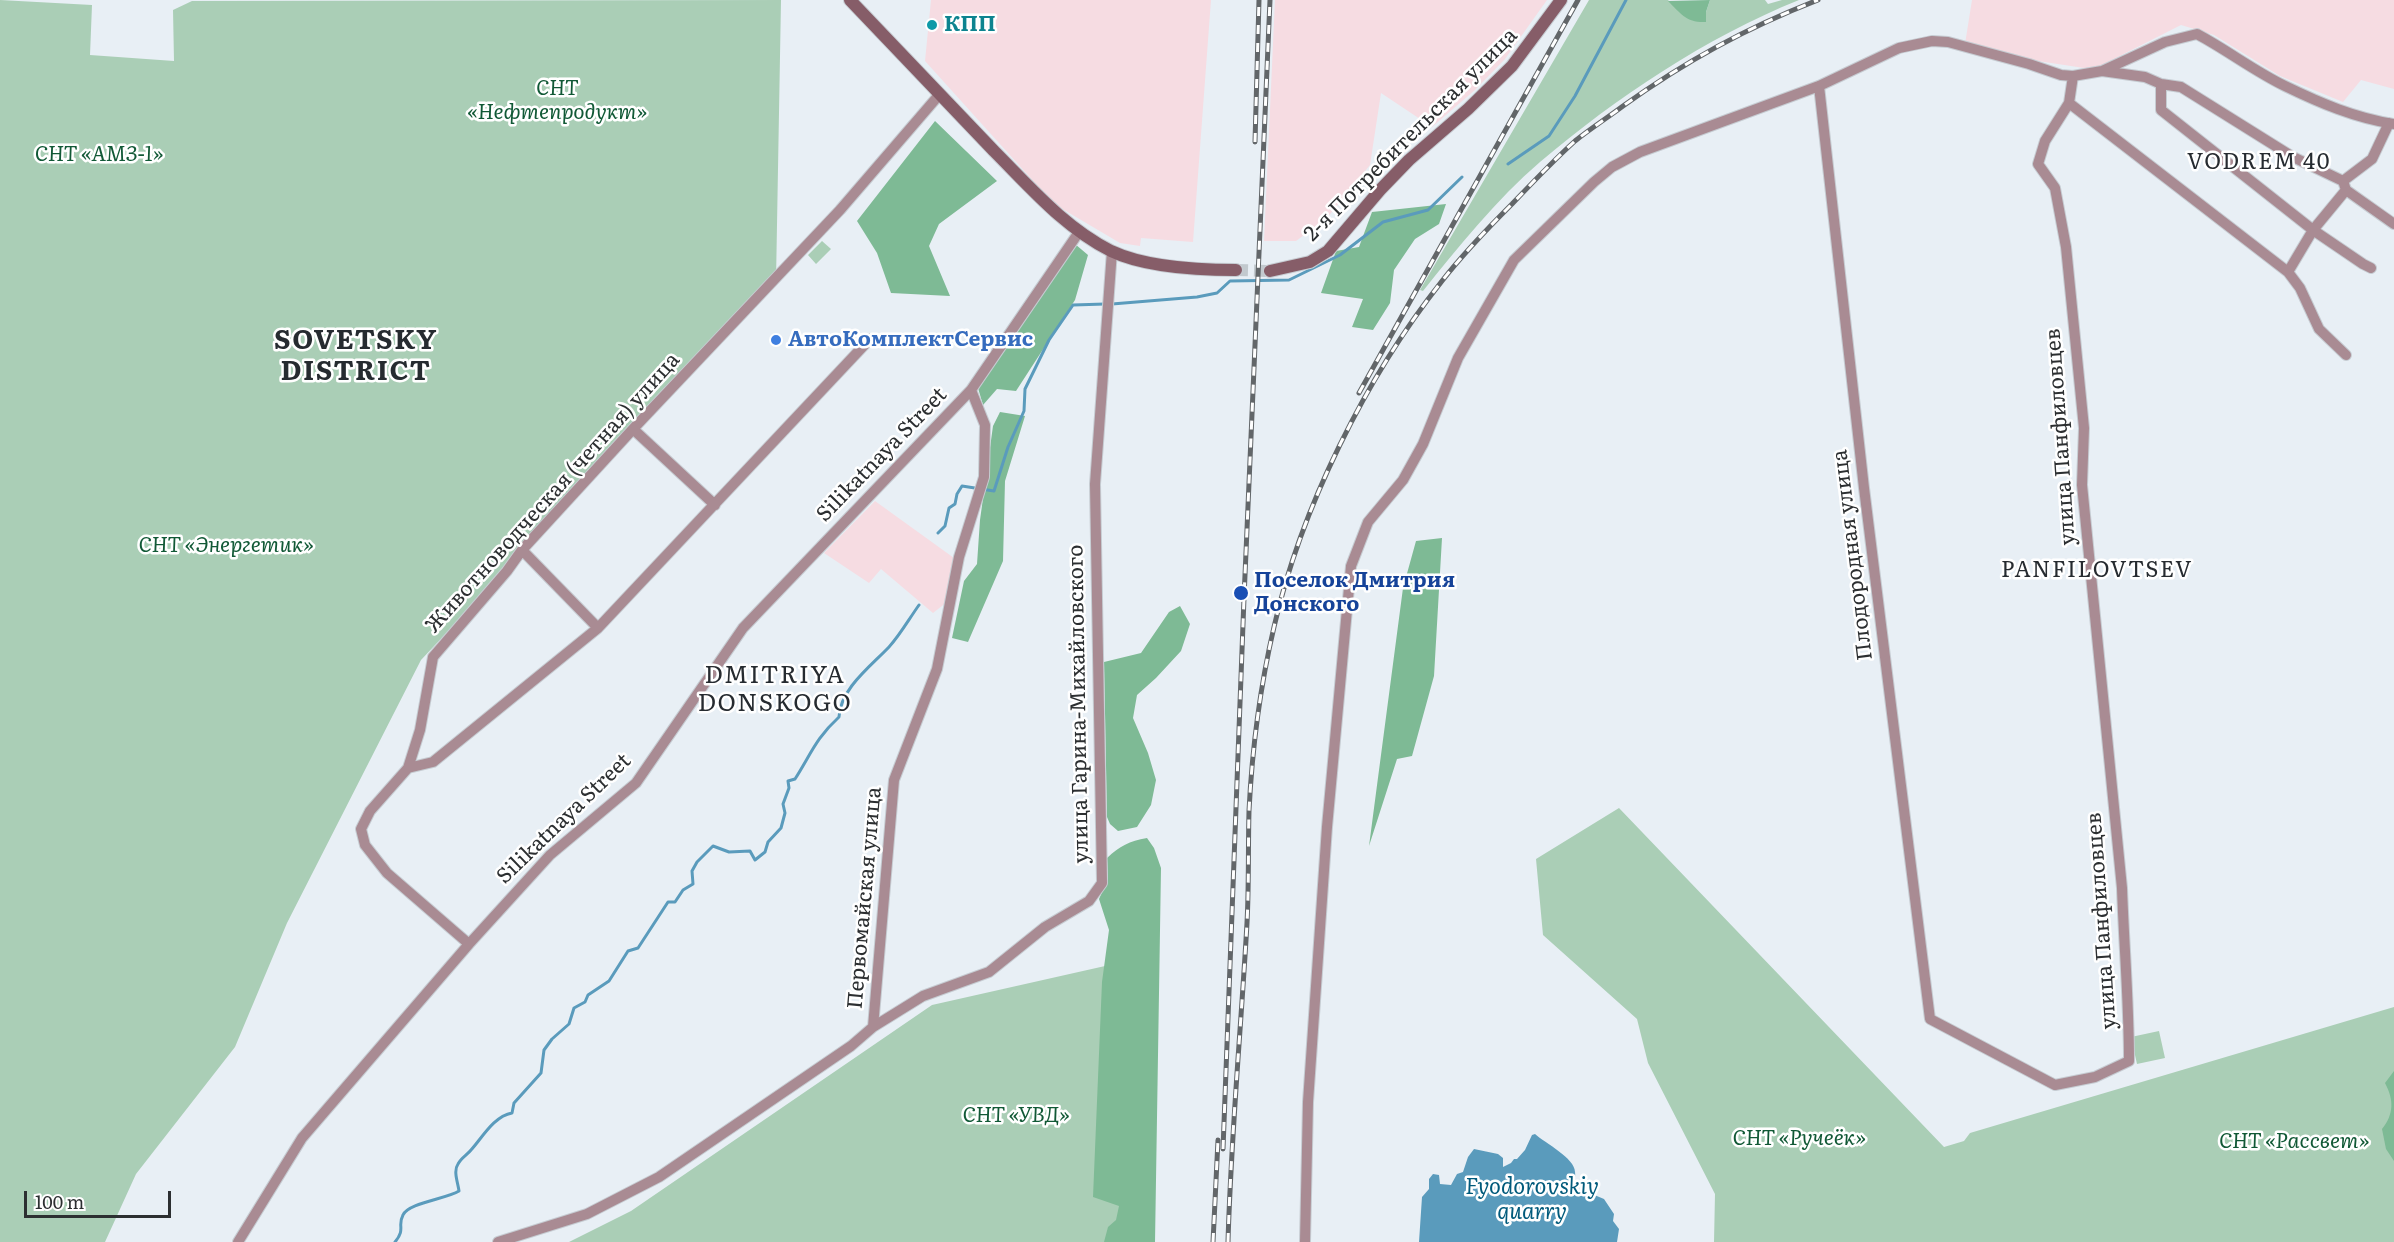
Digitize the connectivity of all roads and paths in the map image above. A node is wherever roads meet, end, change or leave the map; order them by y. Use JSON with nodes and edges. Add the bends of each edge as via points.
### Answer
{"nodes":[{"id":1,"x":850,"y":0,"type":"edge"},
{"id":2,"x":1561,"y":0,"type":"edge"},
{"id":3,"x":2102,"y":71,"type":"junction"},
{"id":4,"x":2073,"y":76,"type":"junction"},
{"id":5,"x":2161,"y":84,"type":"junction"},
{"id":6,"x":1819,"y":86,"type":"junction"},
{"id":7,"x":939,"y":95,"type":"junction"},
{"id":8,"x":2069,"y":103,"type":"junction"},
{"id":9,"x":2392,"y":123,"type":"edge"},
{"id":10,"x":2344,"y":185,"type":"junction"},
{"id":11,"x":2394,"y":224,"type":"edge"},
{"id":12,"x":2313,"y":230,"type":"junction"},
{"id":13,"x":1079,"y":232,"type":"junction"},
{"id":14,"x":1112,"y":251,"type":"junction"},
{"id":15,"x":2371,"y":267,"type":"dead end"},
{"id":16,"x":1236,"y":270,"type":"tunnel mouth"},
{"id":17,"x":1270,"y":271,"type":"tunnel mouth"},
{"id":18,"x":2288,"y":272,"type":"junction"},
{"id":19,"x":870,"y":339,"type":"dead end"},
{"id":20,"x":2346,"y":355,"type":"dead end"},
{"id":21,"x":971,"y":390,"type":"junction"},
{"id":22,"x":633,"y":429,"type":"junction"},
{"id":23,"x":715,"y":506,"type":"junction"},
{"id":24,"x":522,"y":550,"type":"junction"},
{"id":25,"x":598,"y":628,"type":"junction"},
{"id":26,"x":408,"y":768,"type":"junction"},
{"id":27,"x":469,"y":944,"type":"junction"},
{"id":28,"x":873,"y":1027,"type":"junction"},
{"id":29,"x":2129,"y":1061,"type":"joint"},
{"id":30,"x":237,"y":1242,"type":"edge"},
{"id":31,"x":498,"y":1242,"type":"edge"},
{"id":32,"x":1305,"y":1242,"type":"edge"}],
"edges":[{"from":1,"to":7,"type":"street"},
{"from":2,"to":17,"type":"street","name":"2-я Потребительская улица","via":[[1512,66],[1409,160],[1328,251],[1310,262]]},
{"from":3,"to":4,"type":"street"},
{"from":3,"to":5,"type":"street","via":[[2145,77]]},
{"from":3,"to":9,"type":"street","via":[[2165,42],[2197,34],[2283,85],[2354,116]]},
{"from":4,"to":6,"type":"street","via":[[1932,41],[1899,48]]},
{"from":4,"to":8,"type":"street","name":"улица Панфиловцев"},
{"from":5,"to":10,"type":"street","via":[[2181,87]]},
{"from":5,"to":12,"type":"street","via":[[2161,111]]},
{"from":6,"to":29,"type":"street","name":"Плодородная улица","via":[[1865,499],[1930,1019],[2055,1084],[2095,1077]]},
{"from":6,"to":32,"type":"street","via":[[1640,152],[1594,182],[1514,260],[1458,357],[1423,444],[1403,480],[1360,537],[1351,566],[1327,828],[1308,1102]]},
{"from":7,"to":13,"type":"street","via":[[1038,198]]},
{"from":7,"to":22,"type":"street","name":"Животноводческая (четная) улица","via":[[840,210]]},
{"from":8,"to":18,"type":"street"},
{"from":8,"to":29,"type":"street","name":"улица Панфиловцев","via":[[2044,141],[2038,164],[2055,188],[2066,247],[2084,428],[2082,485],[2122,888]]},
{"from":9,"to":10,"type":"street","via":[[2372,159]]},
{"from":10,"to":11,"type":"street"},
{"from":10,"to":12,"type":"street"},
{"from":12,"to":15,"type":"street"},
{"from":12,"to":18,"type":"street"},
{"from":13,"to":14,"type":"street"},
{"from":13,"to":21,"type":"street","name":"Silikatnaya Street"},
{"from":14,"to":16,"type":"street","via":[[1175,266]]},
{"from":14,"to":28,"type":"street","name":"улица Гарина-Михайловского","via":[[1095,484],[1102,882],[1089,901],[1045,927],[988,972],[923,996]]},
{"from":18,"to":20,"type":"street","via":[[2319,329]]},
{"from":19,"to":23,"type":"street"},
{"from":21,"to":27,"type":"street","name":"Silikatnaya Street","via":[[743,628],[636,783],[550,855]]},
{"from":21,"to":28,"type":"street","name":"Первомайская улица","via":[[985,425],[984,477],[959,557],[937,669],[894,780]]},
{"from":22,"to":23,"type":"street"},
{"from":22,"to":24,"type":"street","name":"Животноводческая (четная) улица"},
{"from":23,"to":25,"type":"street"},
{"from":24,"to":25,"type":"street"},
{"from":24,"to":26,"type":"street","name":"Животноводческая (четная) улица","via":[[433,657],[420,730]]},
{"from":25,"to":26,"type":"street","via":[[433,762]]},
{"from":26,"to":27,"type":"street","name":"Животноводческая (четная) улица","via":[[370,811],[362,829],[365,845],[387,873]]},
{"from":27,"to":30,"type":"street","name":"Silikatnaya Street","via":[[302,1138]]},
{"from":28,"to":31,"type":"street","name":"Первомайская улица","via":[[659,1177],[587,1214]]}]}
